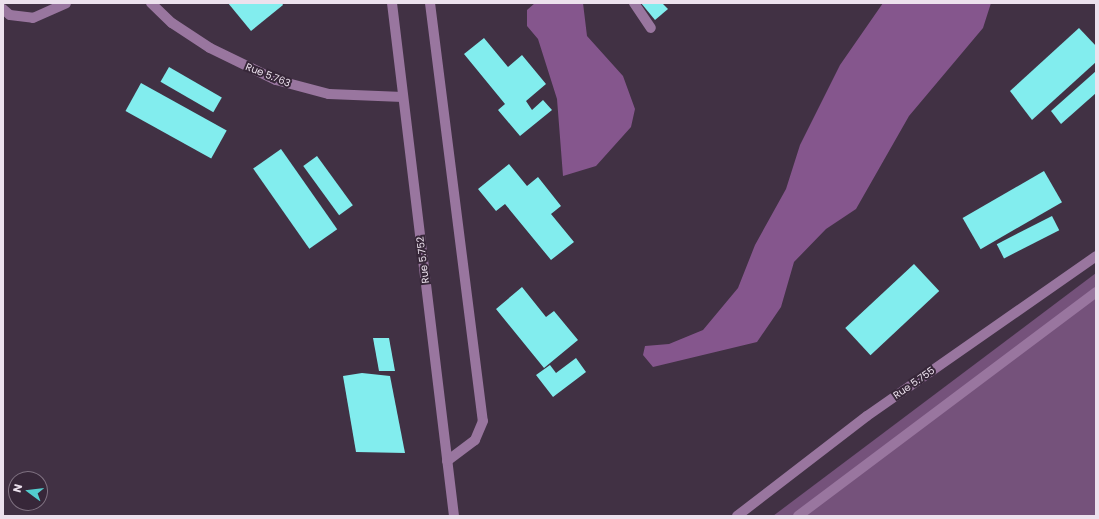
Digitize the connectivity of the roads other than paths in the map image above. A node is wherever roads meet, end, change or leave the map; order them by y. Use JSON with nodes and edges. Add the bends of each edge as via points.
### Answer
{"nodes":[{"id":1,"x":66,"y":3,"type":"edge"},
{"id":2,"x":151,"y":3,"type":"edge"},
{"id":3,"x":392,"y":3,"type":"edge"},
{"id":4,"x":430,"y":3,"type":"edge"},
{"id":5,"x":634,"y":3,"type":"edge"},
{"id":6,"x":3,"y":9,"type":"edge"},
{"id":7,"x":651,"y":28,"type":"dead end"},
{"id":8,"x":403,"y":97,"type":"junction"},
{"id":9,"x":1095,"y":255,"type":"edge"},
{"id":10,"x":1096,"y":292,"type":"edge"},
{"id":11,"x":447,"y":462,"type":"junction"},
{"id":12,"x":454,"y":516,"type":"edge"},
{"id":13,"x":737,"y":516,"type":"edge"},
{"id":14,"x":798,"y":516,"type":"edge"}],
"edges":[{"from":1,"to":6,"type":"lane","via":[[33,18],[10,15]]},
{"from":2,"to":8,"type":"lane","name":"Rue 5.763","via":[[172,23],[210,48],[276,80],[330,94]]},
{"from":3,"to":8,"type":"lane","name":"Rue 5.752"},
{"from":4,"to":11,"type":"lane","via":[[483,422],[475,440]]},
{"from":5,"to":7,"type":"lane"},
{"from":8,"to":11,"type":"lane","name":"Rue 5.752"},
{"from":9,"to":13,"type":"lane","name":"Rue 5.755","via":[[867,416]]},
{"from":10,"to":14,"type":"lane"},
{"from":11,"to":12,"type":"lane","name":"Rue 5.752"}]}
